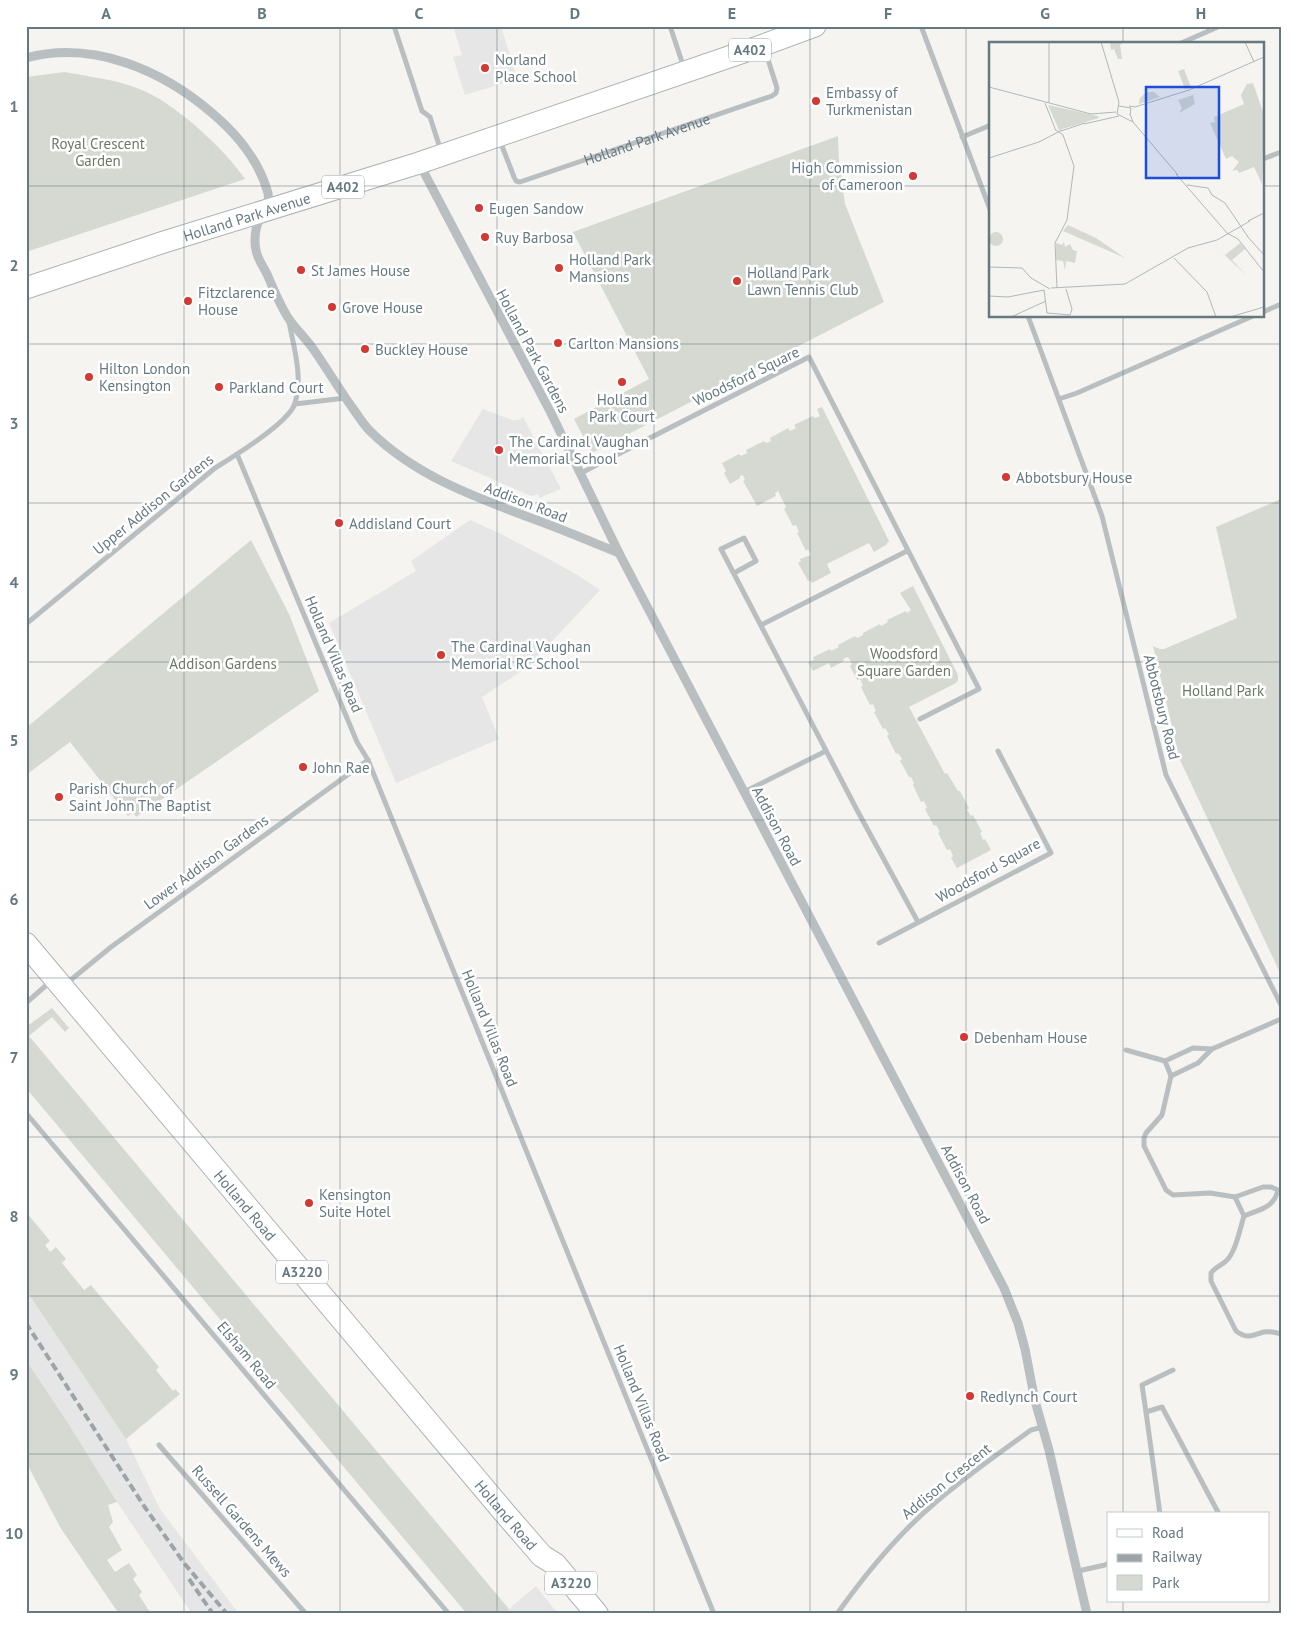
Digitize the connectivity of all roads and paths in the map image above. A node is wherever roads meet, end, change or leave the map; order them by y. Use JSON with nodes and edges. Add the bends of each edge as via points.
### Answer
{"nodes":[{"id":1,"x":394,"y":26,"type":"edge"},
{"id":2,"x":670,"y":26,"type":"edge"},
{"id":3,"x":815,"y":26,"type":"edge"},
{"id":4,"x":920,"y":26,"type":"edge"},
{"id":5,"x":1220,"y":26,"type":"edge"},
{"id":6,"x":1184,"y":42,"type":"edge"},
{"id":7,"x":763,"y":45,"type":"junction"},
{"id":8,"x":26,"y":58,"type":"edge"},
{"id":9,"x":685,"y":72,"type":"junction"},
{"id":10,"x":989,"y":126,"type":"edge"},
{"id":11,"x":498,"y":136,"type":"junction"},
{"id":12,"x":962,"y":137,"type":"junction"},
{"id":13,"x":1281,"y":152,"type":"edge"},
{"id":14,"x":442,"y":155,"type":"junction"},
{"id":15,"x":1264,"y":159,"type":"edge"},
{"id":16,"x":420,"y":163,"type":"junction"},
{"id":17,"x":989,"y":207,"type":"edge"},
{"id":18,"x":266,"y":211,"type":"junction"},
{"id":19,"x":26,"y":288,"type":"edge"},
{"id":20,"x":1281,"y":304,"type":"edge"},
{"id":21,"x":1264,"y":312,"type":"edge"},
{"id":22,"x":287,"y":317,"type":"junction"},
{"id":23,"x":1029,"y":318,"type":"edge"},
{"id":24,"x":1248,"y":318,"type":"edge"},
{"id":25,"x":346,"y":398,"type":"junction"},
{"id":26,"x":1060,"y":399,"type":"junction"},
{"id":27,"x":295,"y":404,"type":"junction"},
{"id":28,"x":237,"y":454,"type":"junction"},
{"id":29,"x":581,"y":473,"type":"junction"},
{"id":30,"x":907,"y":551,"type":"junction"},
{"id":31,"x":619,"y":553,"type":"junction"},
{"id":32,"x":734,"y":573,"type":"junction"},
{"id":33,"x":26,"y":624,"type":"edge"},
{"id":34,"x":762,"y":626,"type":"junction"},
{"id":35,"x":920,"y":719,"type":"dead end"},
{"id":36,"x":826,"y":751,"type":"junction"},
{"id":37,"x":998,"y":751,"type":"dead end"},
{"id":38,"x":368,"y":760,"type":"junction"},
{"id":39,"x":744,"y":792,"type":"junction"},
{"id":40,"x":918,"y":922,"type":"junction"},
{"id":41,"x":879,"y":943,"type":"dead end"},
{"id":42,"x":26,"y":944,"type":"edge"},
{"id":43,"x":58,"y":983,"type":"junction"},
{"id":44,"x":26,"y":1004,"type":"edge"},
{"id":45,"x":1281,"y":1006,"type":"edge"},
{"id":46,"x":1281,"y":1018,"type":"edge"},
{"id":47,"x":1212,"y":1049,"type":"junction"},
{"id":48,"x":1126,"y":1050,"type":"dead end"},
{"id":49,"x":1165,"y":1061,"type":"junction"},
{"id":50,"x":1171,"y":1076,"type":"junction"},
{"id":51,"x":26,"y":1113,"type":"edge"},
{"id":52,"x":1279,"y":1189,"type":"edge"},
{"id":53,"x":1235,"y":1197,"type":"junction"},
{"id":54,"x":1244,"y":1216,"type":"junction"},
{"id":55,"x":1281,"y":1334,"type":"edge"},
{"id":56,"x":1173,"y":1370,"type":"dead end"},
{"id":57,"x":1146,"y":1412,"type":"junction"},
{"id":58,"x":1043,"y":1427,"type":"junction"},
{"id":59,"x":159,"y":1445,"type":"dead end"},
{"id":60,"x":1160,"y":1512,"type":"edge"},
{"id":61,"x":1218,"y":1512,"type":"edge"},
{"id":62,"x":542,"y":1556,"type":"junction"},
{"id":63,"x":1107,"y":1564,"type":"edge"},
{"id":64,"x":1078,"y":1571,"type":"junction"},
{"id":65,"x":306,"y":1614,"type":"edge"},
{"id":66,"x":449,"y":1614,"type":"edge"},
{"id":67,"x":577,"y":1614,"type":"edge"},
{"id":68,"x":597,"y":1614,"type":"edge"},
{"id":69,"x":714,"y":1614,"type":"edge"},
{"id":70,"x":837,"y":1614,"type":"edge"},
{"id":71,"x":1087,"y":1614,"type":"edge"}],
"edges":[{"from":1,"to":14,"type":"street","via":[[422,112],[430,117]]},
{"from":2,"to":9,"type":"street"},
{"from":3,"to":7,"type":"main road","name":"Holland Park Avenue","number":"A402"},
{"from":4,"to":12,"type":"street"},
{"from":5,"to":6,"type":"street"},
{"from":7,"to":9,"type":"main road","name":"Holland Park Avenue","number":"A402"},
{"from":7,"to":11,"type":"street","name":"Holland Park Avenue","via":[[777,88],[772,96],[520,182],[514,177]]},
{"from":8,"to":18,"type":"street","via":[[62,52],[111,59],[153,74],[187,94],[221,121],[250,154],[268,195]]},
{"from":9,"to":11,"type":"main road","name":"Holland Park Avenue","number":"A402"},
{"from":10,"to":12,"type":"street"},
{"from":11,"to":14,"type":"main road","name":"Holland Park Avenue","number":"A402"},
{"from":12,"to":17,"type":"street"},
{"from":13,"to":15,"type":"street"},
{"from":14,"to":16,"type":"main road","name":"Holland Park Avenue","number":"A402"},
{"from":16,"to":18,"type":"main road","name":"Holland Park Avenue","number":"A402"},
{"from":16,"to":29,"type":"street","name":"Holland Park Gardens"},
{"from":18,"to":19,"type":"main road","name":"Holland Park Avenue","number":"A402"},
{"from":18,"to":22,"type":"street","name":"Addison Road","via":[[258,222],[256,251]]},
{"from":20,"to":21,"type":"street"},
{"from":22,"to":25,"type":"street","name":"Addison Road"},
{"from":22,"to":27,"type":"street","via":[[297,365]]},
{"from":23,"to":26,"type":"street"},
{"from":24,"to":26,"type":"street"},
{"from":25,"to":27,"type":"street"},
{"from":25,"to":31,"type":"street","name":"Addison Road","via":[[369,430],[401,457],[433,476],[477,498]]},
{"from":26,"to":45,"type":"street","name":"Abbotsbury Road","via":[[1102,516],[1166,776]]},
{"from":27,"to":28,"type":"street","name":"Upper Addison Gardens","via":[[281,422]]},
{"from":28,"to":33,"type":"street","name":"Upper Addison Gardens","via":[[215,468]]},
{"from":28,"to":38,"type":"street","name":"Holland Villas Road","via":[[357,742]]},
{"from":29,"to":30,"type":"street","name":"Woodsford Square","via":[[809,357]]},
{"from":29,"to":31,"type":"street","name":"Holland Park Gardens"},
{"from":30,"to":34,"type":"street"},
{"from":30,"to":35,"type":"street","name":"Woodsford Square","via":[[979,689]]},
{"from":31,"to":39,"type":"street","name":"Addison Road"},
{"from":32,"to":32,"type":"street","via":[[722,550],[744,538],[756,561]]},
{"from":32,"to":34,"type":"street"},
{"from":34,"to":36,"type":"street"},
{"from":36,"to":39,"type":"street"},
{"from":36,"to":40,"type":"street"},
{"from":37,"to":40,"type":"street","name":"Woodsford Square","via":[[1051,853]]},
{"from":38,"to":43,"type":"street","name":"Lower Addison Gardens"},
{"from":38,"to":69,"type":"street","name":"Holland Villas Road"},
{"from":39,"to":58,"type":"street","name":"Addison Road","via":[[1004,1288],[1018,1323]]},
{"from":40,"to":41,"type":"street","name":"Woodsford Square"},
{"from":42,"to":43,"type":"highway","name":"Holland Road","number":"A3220"},
{"from":43,"to":44,"type":"street","name":"Lower Addison Gardens"},
{"from":43,"to":62,"type":"highway","name":"Holland Road","number":"A3220"},
{"from":46,"to":47,"type":"street"},
{"from":47,"to":49,"type":"street","via":[[1193,1048]]},
{"from":47,"to":50,"type":"street","via":[[1198,1063]]},
{"from":48,"to":49,"type":"street"},
{"from":49,"to":50,"type":"street"},
{"from":50,"to":53,"type":"street","via":[[1162,1115],[1144,1138],[1144,1146],[1166,1190],[1173,1195],[1210,1193]]},
{"from":51,"to":66,"type":"street","name":"Elsham Road"},
{"from":52,"to":53,"type":"street","via":[[1264,1187]]},
{"from":52,"to":54,"type":"street","via":[[1276,1200],[1271,1204]]},
{"from":53,"to":54,"type":"street"},
{"from":54,"to":55,"type":"street","via":[[1233,1252],[1215,1267],[1211,1281],[1236,1332],[1244,1336],[1264,1332]]},
{"from":56,"to":57,"type":"street","via":[[1142,1385]]},
{"from":57,"to":60,"type":"street"},
{"from":57,"to":61,"type":"street","via":[[1162,1407]]},
{"from":58,"to":64,"type":"street","name":"Addison Road"},
{"from":58,"to":70,"type":"street","name":"Addison Crescent","via":[[1031,1430],[936,1502],[896,1540]]},
{"from":59,"to":65,"type":"street","name":"Russell Gardens Mews"},
{"from":62,"to":67,"type":"highway","name":"Holland Road","number":"A3220","via":[[544,1575]]},
{"from":62,"to":68,"type":"highway","name":"Holland Road","number":"A3220","via":[[555,1564]]},
{"from":63,"to":64,"type":"street"},
{"from":64,"to":71,"type":"street","name":"Addison Road"}]}
